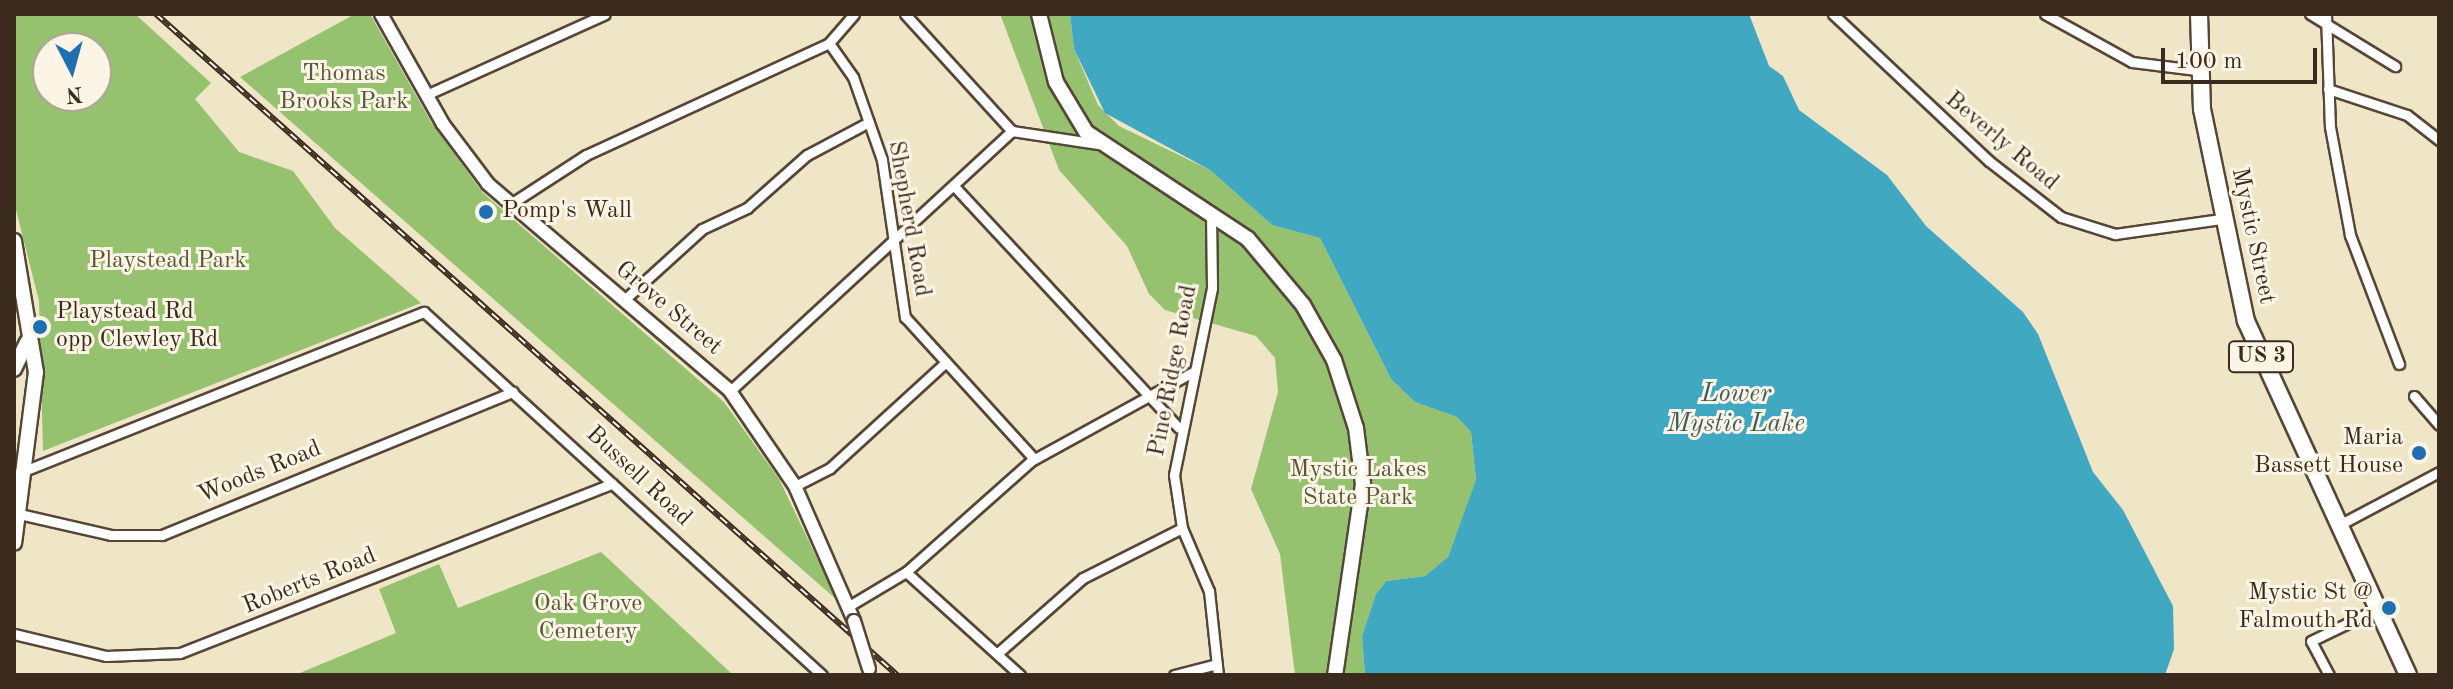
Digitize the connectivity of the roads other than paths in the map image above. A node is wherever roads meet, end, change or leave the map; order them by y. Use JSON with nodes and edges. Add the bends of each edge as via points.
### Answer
{"nodes":[{"id":1,"x":381,"y":14,"type":"edge"},
{"id":2,"x":605,"y":14,"type":"edge"},
{"id":3,"x":854,"y":14,"type":"edge"},
{"id":4,"x":905,"y":14,"type":"edge"},
{"id":5,"x":1039,"y":14,"type":"edge"},
{"id":6,"x":1833,"y":14,"type":"edge"},
{"id":7,"x":2045,"y":14,"type":"edge"},
{"id":8,"x":2199,"y":14,"type":"edge"},
{"id":9,"x":2310,"y":14,"type":"edge"},
{"id":10,"x":2326,"y":18,"type":"edge"},
{"id":11,"x":829,"y":43,"type":"junction"},
{"id":12,"x":2395,"y":66,"type":"dead end"},
{"id":13,"x":2197,"y":70,"type":"junction"},
{"id":14,"x":2328,"y":89,"type":"junction"},
{"id":15,"x":426,"y":95,"type":"junction"},
{"id":16,"x":869,"y":122,"type":"junction"},
{"id":17,"x":1012,"y":131,"type":"junction"},
{"id":18,"x":2439,"y":140,"type":"edge"},
{"id":19,"x":1098,"y":144,"type":"junction"},
{"id":20,"x":954,"y":186,"type":"junction"},
{"id":21,"x":509,"y":205,"type":"junction"},
{"id":22,"x":1211,"y":211,"type":"junction"},
{"id":23,"x":2221,"y":219,"type":"junction"},
{"id":24,"x":14,"y":241,"type":"edge"},
{"id":25,"x":890,"y":243,"type":"junction"},
{"id":26,"x":624,"y":300,"type":"junction"},
{"id":27,"x":20,"y":344,"type":"edge"},
{"id":28,"x":945,"y":363,"type":"junction"},
{"id":29,"x":2399,"y":364,"type":"dead end"},
{"id":30,"x":14,"y":369,"type":"edge"},
{"id":31,"x":1191,"y":373,"type":"junction"},
{"id":32,"x":730,"y":391,"type":"junction"},
{"id":33,"x":513,"y":392,"type":"junction"},
{"id":34,"x":2414,"y":396,"type":"dead end"},
{"id":35,"x":1148,"y":399,"type":"junction"},
{"id":36,"x":2439,"y":425,"type":"edge"},
{"id":37,"x":1179,"y":428,"type":"junction"},
{"id":38,"x":1034,"y":459,"type":"junction"},
{"id":39,"x":21,"y":472,"type":"edge"},
{"id":40,"x":2439,"y":472,"type":"edge"},
{"id":41,"x":612,"y":484,"type":"junction"},
{"id":42,"x":795,"y":486,"type":"junction"},
{"id":43,"x":17,"y":513,"type":"edge"},
{"id":44,"x":2339,"y":525,"type":"junction"},
{"id":45,"x":1182,"y":528,"type":"junction"},
{"id":46,"x":14,"y":543,"type":"edge"},
{"id":47,"x":906,"y":572,"type":"junction"},
{"id":48,"x":849,"y":606,"type":"junction"},
{"id":49,"x":2377,"y":609,"type":"junction"},
{"id":50,"x":14,"y":634,"type":"edge"},
{"id":51,"x":999,"y":652,"type":"junction"},
{"id":52,"x":1217,"y":670,"type":"edge"},
{"id":53,"x":870,"y":672,"type":"edge"},
{"id":54,"x":2403,"y":673,"type":"edge"},
{"id":55,"x":822,"y":675,"type":"edge"},
{"id":56,"x":1020,"y":675,"type":"edge"},
{"id":57,"x":1174,"y":675,"type":"edge"},
{"id":58,"x":1335,"y":675,"type":"edge"},
{"id":59,"x":2329,"y":675,"type":"edge"}],
"edges":[{"from":1,"to":15,"type":"street","name":"Grove Street"},
{"from":2,"to":15,"type":"street"},
{"from":3,"to":11,"type":"street"},
{"from":4,"to":17,"type":"street"},
{"from":5,"to":19,"type":"main road","via":[[1060,92]]},
{"from":6,"to":23,"type":"street","name":"Beverly Road","via":[[1989,161],[2061,217],[2115,234]]},
{"from":7,"to":13,"type":"street","via":[[2132,62]]},
{"from":8,"to":13,"type":"highway","name":"Mystic Street","number":"US 3"},
{"from":9,"to":10,"type":"street"},
{"from":10,"to":12,"type":"street"},
{"from":10,"to":14,"type":"street"},
{"from":11,"to":16,"type":"street","name":"Shepherd Road"},
{"from":11,"to":21,"type":"street","via":[[586,155]]},
{"from":13,"to":23,"type":"highway","name":"Mystic Street","number":"US 3"},
{"from":14,"to":18,"type":"street","via":[[2407,115]]},
{"from":14,"to":29,"type":"street","via":[[2350,235]]},
{"from":15,"to":21,"type":"street","name":"Grove Street","via":[[466,160]]},
{"from":16,"to":25,"type":"street","name":"Shepherd Road","via":[[882,160]]},
{"from":16,"to":26,"type":"street","via":[[807,155],[747,208],[702,229]]},
{"from":17,"to":19,"type":"street"},
{"from":17,"to":20,"type":"street"},
{"from":19,"to":22,"type":"main road"},
{"from":20,"to":25,"type":"street"},
{"from":20,"to":35,"type":"street"},
{"from":21,"to":26,"type":"street","name":"Grove Street"},
{"from":22,"to":31,"type":"street","name":"Pine Ridge Road","via":[[1212,288]]},
{"from":22,"to":58,"type":"main road","via":[[1248,239],[1303,305],[1334,360],[1353,416],[1363,501]]},
{"from":23,"to":44,"type":"highway","name":"Mystic Street","number":"US 3","via":[[2254,341]]},
{"from":24,"to":27,"type":"main road"},
{"from":25,"to":28,"type":"street","name":"Shepherd Road","via":[[905,317]]},
{"from":25,"to":32,"type":"street"},
{"from":26,"to":32,"type":"street","name":"Grove Street"},
{"from":27,"to":30,"type":"main road"},
{"from":27,"to":39,"type":"main road","via":[[36,372]]},
{"from":28,"to":38,"type":"street","name":"Shepherd Road"},
{"from":28,"to":42,"type":"street","via":[[830,468]]},
{"from":31,"to":35,"type":"street"},
{"from":31,"to":37,"type":"street","name":"Pine Ridge Road"},
{"from":32,"to":42,"type":"street","name":"Grove Street"},
{"from":33,"to":39,"type":"street","name":"Bussell Road","via":[[424,312]]},
{"from":33,"to":41,"type":"street","name":"Bussell Road"},
{"from":33,"to":43,"type":"street","name":"Woods Road","via":[[162,535],[111,535]]},
{"from":34,"to":36,"type":"street"},
{"from":35,"to":37,"type":"street"},
{"from":35,"to":38,"type":"street"},
{"from":37,"to":45,"type":"street","name":"Pine Ridge Road","via":[[1174,475]]},
{"from":38,"to":47,"type":"street"},
{"from":39,"to":43,"type":"main road"},
{"from":40,"to":44,"type":"street"},
{"from":41,"to":50,"type":"street","name":"Roberts Road","via":[[180,653],[106,656]]},
{"from":41,"to":55,"type":"street","name":"Bussell Road"},
{"from":42,"to":48,"type":"street","name":"Grove Street"},
{"from":43,"to":46,"type":"main road"},
{"from":44,"to":49,"type":"highway","name":"Mystic Street","number":"US 3"},
{"from":45,"to":51,"type":"street","via":[[1083,578]]},
{"from":45,"to":52,"type":"street","name":"Pine Ridge Road","via":[[1209,591]]},
{"from":47,"to":48,"type":"street"},
{"from":47,"to":51,"type":"street"},
{"from":48,"to":53,"type":"street","name":"Grove Street","bridge":true},
{"from":49,"to":54,"type":"highway","name":"Mystic Street","number":"US 3"},
{"from":49,"to":59,"type":"street","via":[[2311,641]]},
{"from":51,"to":56,"type":"street"},
{"from":52,"to":57,"type":"street"}]}
